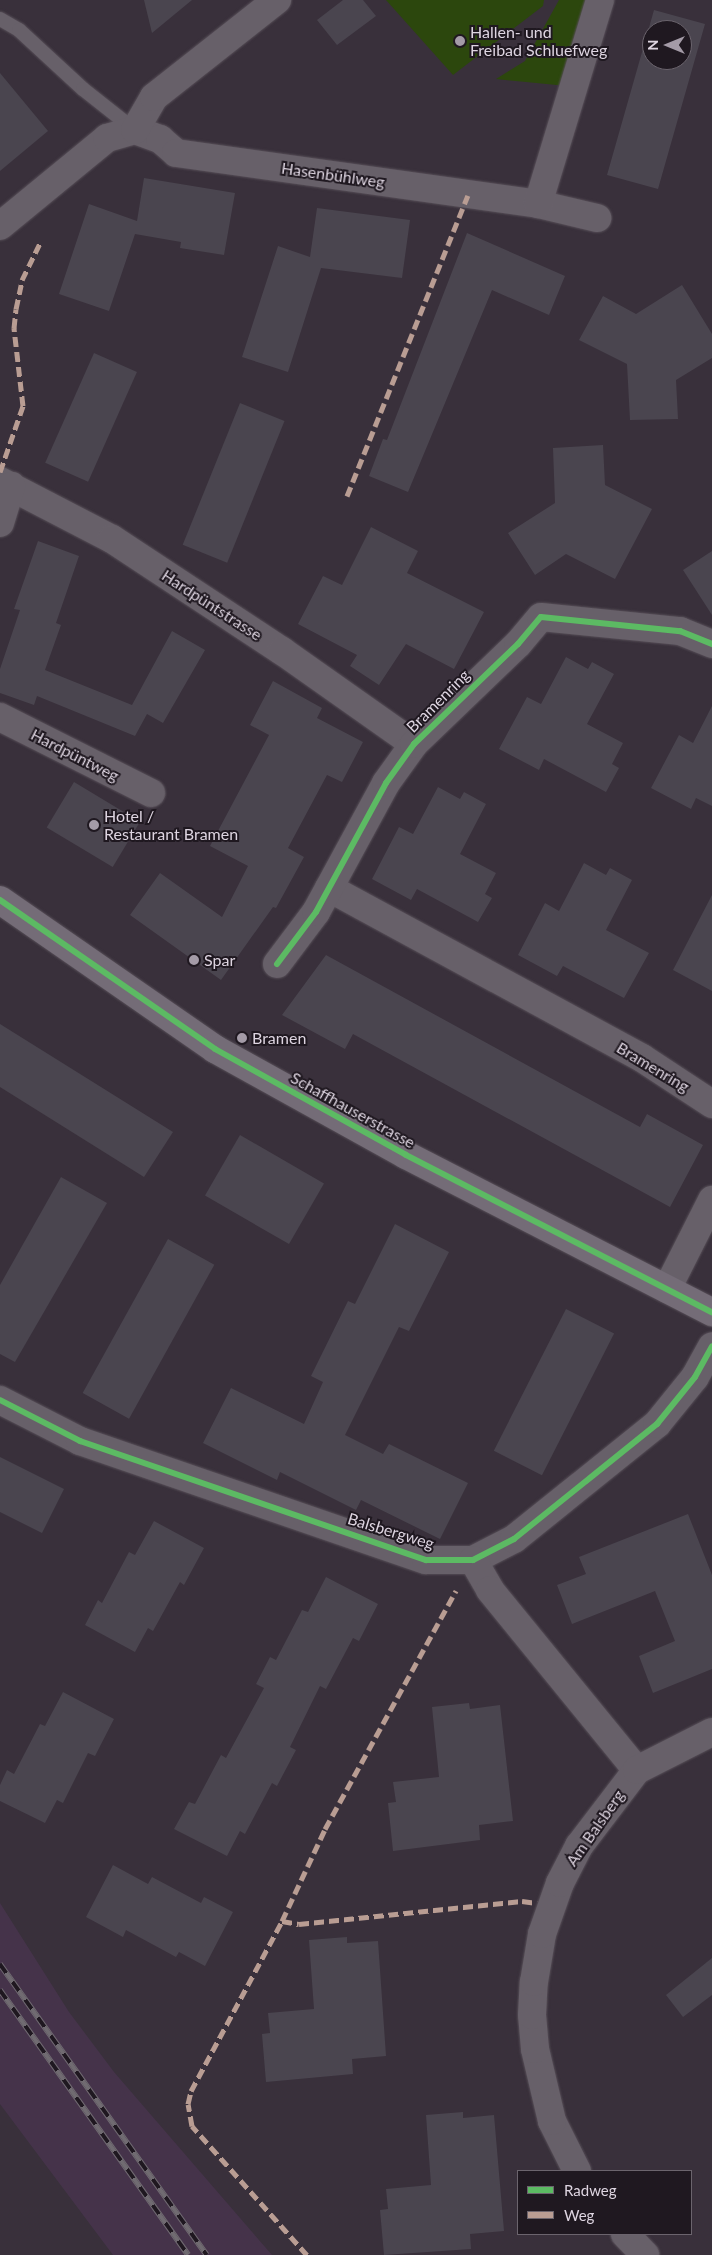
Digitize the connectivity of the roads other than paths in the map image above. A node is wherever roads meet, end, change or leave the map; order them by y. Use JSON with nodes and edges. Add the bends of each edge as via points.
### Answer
{"nodes":[{"id":1,"x":277,"y":0,"type":"edge"},
{"id":2,"x":600,"y":0,"type":"edge"},
{"id":3,"x":0,"y":19,"type":"edge"},
{"id":4,"x":135,"y":130,"type":"junction"},
{"id":5,"x":538,"y":204,"type":"junction"},
{"id":6,"x":597,"y":218,"type":"dead end"},
{"id":7,"x":0,"y":226,"type":"edge"},
{"id":8,"x":6,"y":484,"type":"edge"},
{"id":9,"x":0,"y":523,"type":"edge"},
{"id":10,"x":712,"y":644,"type":"edge"},
{"id":11,"x":0,"y":717,"type":"edge"},
{"id":12,"x":414,"y":744,"type":"junction"},
{"id":13,"x":151,"y":793,"type":"dead end"},
{"id":14,"x":329,"y":888,"type":"junction"},
{"id":15,"x":0,"y":900,"type":"edge"},
{"id":16,"x":277,"y":964,"type":"dead end"},
{"id":17,"x":712,"y":1104,"type":"edge"},
{"id":18,"x":712,"y":1200,"type":"edge"},
{"id":19,"x":667,"y":1289,"type":"junction"},
{"id":20,"x":712,"y":1312,"type":"edge"},
{"id":21,"x":712,"y":1346,"type":"edge"},
{"id":22,"x":0,"y":1400,"type":"edge"},
{"id":23,"x":473,"y":1560,"type":"junction"},
{"id":24,"x":712,"y":1732,"type":"edge"},
{"id":25,"x":638,"y":1770,"type":"junction"},
{"id":26,"x":576,"y":2170,"type":"edge"},
{"id":27,"x":626,"y":2235,"type":"edge"},
{"id":28,"x":645,"y":2255,"type":"edge"}],
"edges":[{"from":1,"to":4,"type":"street","via":[[154,97]]},
{"from":2,"to":5,"type":"street"},
{"from":3,"to":4,"type":"lane","via":[[19,30],[83,89]]},
{"from":4,"to":5,"type":"street","name":"Hasenbühlweg","via":[[160,139],[176,153]]},
{"from":4,"to":7,"type":"street","via":[[107,138]]},
{"from":5,"to":6,"type":"street","name":"Hasenbühlweg"},
{"from":8,"to":9,"type":"street"},
{"from":8,"to":12,"type":"street","name":"Hardpüntstrasse","via":[[112,539],[282,651]]},
{"from":10,"to":12,"type":"street","name":"Bramenring","via":[[680,631],[541,617],[518,644]]},
{"from":11,"to":13,"type":"street","name":"Hardpüntweg"},
{"from":12,"to":14,"type":"street","name":"Bramenring","via":[[386,783]]},
{"from":14,"to":16,"type":"street","name":"Bramenring","via":[[316,912]]},
{"from":14,"to":17,"type":"street","name":"Bramenring","via":[[642,1058]]},
{"from":15,"to":19,"type":"main road","name":"Schaffhauserstrasse","via":[[215,1049],[406,1155]]},
{"from":18,"to":19,"type":"street"},
{"from":19,"to":20,"type":"main road","name":"Schaffhauserstrasse"},
{"from":21,"to":23,"type":"street","via":[[696,1377],[657,1424],[514,1539]]},
{"from":22,"to":23,"type":"street","name":"Balsbergweg","via":[[80,1442],[417,1557]]},
{"from":23,"to":25,"type":"street","via":[[490,1590]]},
{"from":24,"to":25,"type":"street","name":"Am Balsberg"},
{"from":25,"to":26,"type":"street","name":"Am Balsberg","via":[[594,1825],[564,1873],[537,1955],[532,2015],[540,2075],[552,2121]]},
{"from":27,"to":28,"type":"street"}]}
